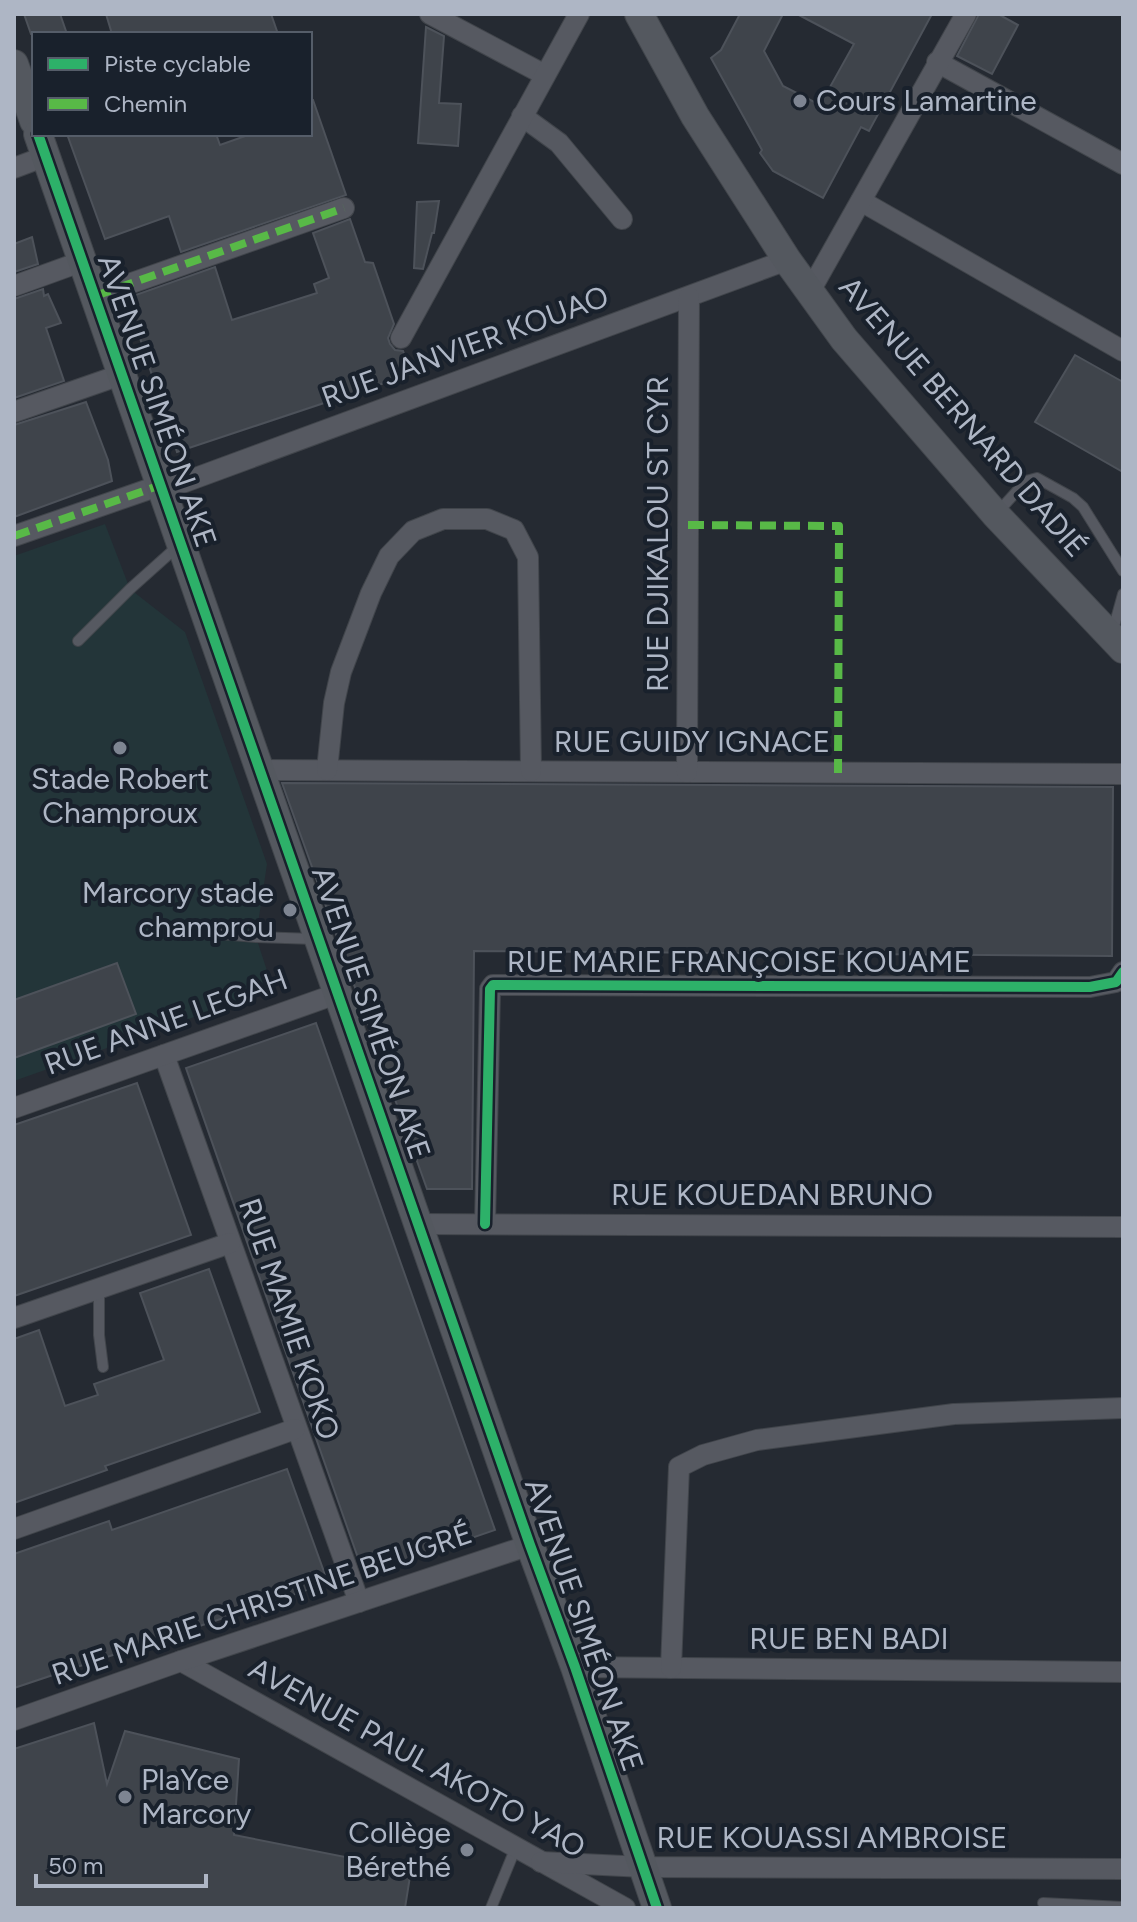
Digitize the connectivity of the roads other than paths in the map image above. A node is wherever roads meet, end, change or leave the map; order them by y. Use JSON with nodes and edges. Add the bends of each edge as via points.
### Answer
{"nodes":[{"id":1,"x":430,"y":14,"type":"edge"},
{"id":2,"x":579,"y":14,"type":"edge"},
{"id":3,"x":639,"y":14,"type":"edge"},
{"id":4,"x":966,"y":14,"type":"edge"},
{"id":5,"x":937,"y":62,"type":"junction"},
{"id":6,"x":14,"y":64,"type":"edge"},
{"id":7,"x":545,"y":75,"type":"junction"},
{"id":8,"x":32,"y":115,"type":"edge"},
{"id":9,"x":522,"y":116,"type":"junction"},
{"id":10,"x":42,"y":145,"type":"edge"},
{"id":11,"x":1123,"y":164,"type":"edge"},
{"id":12,"x":14,"y":168,"type":"edge"},
{"id":13,"x":861,"y":201,"type":"junction"},
{"id":14,"x":344,"y":208,"type":"dead end"},
{"id":15,"x":622,"y":219,"type":"dead end"},
{"id":16,"x":787,"y":260,"type":"junction"},
{"id":17,"x":83,"y":261,"type":"junction"},
{"id":18,"x":14,"y":286,"type":"edge"},
{"id":19,"x":810,"y":291,"type":"junction"},
{"id":20,"x":95,"y":296,"type":"junction"},
{"id":21,"x":689,"y":297,"type":"junction"},
{"id":22,"x":401,"y":338,"type":"dead end"},
{"id":23,"x":1123,"y":351,"type":"edge"},
{"id":24,"x":123,"y":374,"type":"junction"},
{"id":25,"x":14,"y":412,"type":"edge"},
{"id":26,"x":162,"y":487,"type":"junction"},
{"id":27,"x":996,"y":515,"type":"junction"},
{"id":28,"x":14,"y":536,"type":"edge"},
{"id":29,"x":182,"y":543,"type":"junction"},
{"id":30,"x":1123,"y":571,"type":"edge"},
{"id":31,"x":1123,"y":594,"type":"edge"},
{"id":32,"x":78,"y":641,"type":"dead end"},
{"id":33,"x":1117,"y":643,"type":"edge"},
{"id":34,"x":261,"y":770,"type":"junction"},
{"id":35,"x":327,"y":770,"type":"junction"},
{"id":36,"x":531,"y":771,"type":"junction"},
{"id":37,"x":687,"y":772,"type":"junction"},
{"id":38,"x":1123,"y":774,"type":"edge"},
{"id":39,"x":186,"y":931,"type":"dead end"},
{"id":40,"x":320,"y":939,"type":"junction"},
{"id":41,"x":1123,"y":972,"type":"edge"},
{"id":42,"x":339,"y":993,"type":"junction"},
{"id":43,"x":164,"y":1055,"type":"junction"},
{"id":44,"x":14,"y":1108,"type":"edge"},
{"id":45,"x":420,"y":1224,"type":"junction"},
{"id":46,"x":485,"y":1224,"type":"junction"},
{"id":47,"x":1123,"y":1227,"type":"edge"},
{"id":48,"x":230,"y":1243,"type":"junction"},
{"id":49,"x":99,"y":1289,"type":"junction"},
{"id":50,"x":14,"y":1318,"type":"edge"},
{"id":51,"x":103,"y":1367,"type":"dead end"},
{"id":52,"x":1123,"y":1408,"type":"edge"},
{"id":53,"x":295,"y":1429,"type":"junction"},
{"id":54,"x":14,"y":1529,"type":"edge"},
{"id":55,"x":530,"y":1545,"type":"junction"},
{"id":56,"x":359,"y":1602,"type":"junction"},
{"id":57,"x":181,"y":1661,"type":"junction"},
{"id":58,"x":575,"y":1667,"type":"junction"},
{"id":59,"x":671,"y":1668,"type":"junction"},
{"id":60,"x":1123,"y":1672,"type":"edge"},
{"id":61,"x":14,"y":1720,"type":"edge"},
{"id":62,"x":516,"y":1847,"type":"junction"},
{"id":63,"x":541,"y":1862,"type":"junction"},
{"id":64,"x":644,"y":1867,"type":"junction"},
{"id":65,"x":1123,"y":1869,"type":"edge"},
{"id":66,"x":1043,"y":1903,"type":"dead end"},
{"id":67,"x":1123,"y":1907,"type":"edge"},
{"id":68,"x":491,"y":1908,"type":"edge"},
{"id":69,"x":625,"y":1908,"type":"edge"},
{"id":70,"x":657,"y":1908,"type":"edge"}],
"edges":[{"from":1,"to":7,"type":"street"},
{"from":2,"to":7,"type":"street"},
{"from":3,"to":16,"type":"street","name":"AVENUE BERNARD DADIÉ","via":[[695,116]]},
{"from":4,"to":5,"type":"street"},
{"from":5,"to":11,"type":"street"},
{"from":5,"to":13,"type":"street"},
{"from":6,"to":8,"type":"street"},
{"from":7,"to":9,"type":"street"},
{"from":9,"to":15,"type":"street","via":[[559,143]]},
{"from":9,"to":22,"type":"street"},
{"from":10,"to":12,"type":"street"},
{"from":10,"to":17,"type":"street","name":"AVENUE SIMÉON AKE"},
{"from":13,"to":19,"type":"street"},
{"from":13,"to":23,"type":"street"},
{"from":14,"to":20,"type":"street"},
{"from":16,"to":19,"type":"street","name":"AVENUE BERNARD DADIÉ"},
{"from":16,"to":21,"type":"street","name":"RUE JANVIER KOUAO"},
{"from":17,"to":18,"type":"street"},
{"from":17,"to":20,"type":"street","name":"AVENUE SIMÉON AKE"},
{"from":19,"to":27,"type":"street","name":"AVENUE BERNARD DADIÉ","via":[[844,339]]},
{"from":20,"to":24,"type":"street","name":"AVENUE SIMÉON AKE"},
{"from":21,"to":26,"type":"street","name":"RUE JANVIER KOUAO"},
{"from":21,"to":37,"type":"street","name":"RUE DJIKALOU ST CYR"},
{"from":24,"to":25,"type":"street"},
{"from":24,"to":26,"type":"street","name":"AVENUE SIMÉON AKE"},
{"from":26,"to":28,"type":"street","name":"RUE JANVIER KOUAO"},
{"from":26,"to":29,"type":"street","name":"AVENUE SIMÉON AKE"},
{"from":27,"to":30,"type":"lane","via":[[1026,481],[1037,478],[1083,507]]},
{"from":27,"to":33,"type":"street","name":"AVENUE BERNARD DADIÉ"},
{"from":29,"to":32,"type":"lane"},
{"from":29,"to":34,"type":"street","name":"AVENUE SIMÉON AKE"},
{"from":31,"to":33,"type":"lane"},
{"from":34,"to":35,"type":"street","name":"RUE GUIDY IGNACE"},
{"from":34,"to":40,"type":"street","name":"AVENUE SIMÉON AKE"},
{"from":35,"to":36,"type":"street","name":"RUE GUIDY IGNACE"},
{"from":35,"to":36,"type":"street","via":[[341,672],[389,556],[413,531],[443,519],[487,519],[514,530],[528,557]]},
{"from":36,"to":37,"type":"street","name":"RUE GUIDY IGNACE"},
{"from":37,"to":38,"type":"street","name":"RUE GUIDY IGNACE"},
{"from":39,"to":40,"type":"lane"},
{"from":40,"to":42,"type":"street","name":"AVENUE SIMÉON AKE"},
{"from":41,"to":46,"type":"street","name":"RUE MARIE FRANÇOISE KOUAME","via":[[1116,982],[1090,987],[493,985]]},
{"from":42,"to":43,"type":"street","name":"RUE ANNE LEGAH"},
{"from":42,"to":45,"type":"street","name":"AVENUE SIMÉON AKE"},
{"from":43,"to":44,"type":"street","name":"RUE ANNE LEGAH"},
{"from":43,"to":48,"type":"street","name":"RUE MAMIE KOKO"},
{"from":45,"to":46,"type":"street","name":"RUE KOUEDAN BRUNO"},
{"from":45,"to":55,"type":"street","name":"AVENUE SIMÉON AKE"},
{"from":46,"to":47,"type":"street","name":"RUE KOUEDAN BRUNO"},
{"from":48,"to":49,"type":"street"},
{"from":48,"to":53,"type":"street","name":"RUE MAMIE KOKO"},
{"from":49,"to":50,"type":"street"},
{"from":49,"to":51,"type":"lane"},
{"from":52,"to":59,"type":"street","via":[[954,1414],[757,1440],[679,1467]]},
{"from":53,"to":54,"type":"street"},
{"from":53,"to":56,"type":"street","name":"RUE MAMIE KOKO"},
{"from":55,"to":56,"type":"street","name":"RUE MARIE CHRISTINE BEUGRÉ"},
{"from":55,"to":58,"type":"street","name":"AVENUE SIMÉON AKE"},
{"from":56,"to":57,"type":"street","name":"RUE MARIE CHRISTINE BEUGRÉ"},
{"from":57,"to":61,"type":"street","name":"RUE MARIE CHRISTINE BEUGRÉ"},
{"from":57,"to":62,"type":"street","name":"AVENUE PAUL AKOTO YAO"},
{"from":58,"to":59,"type":"street","name":"RUE BEN BADI"},
{"from":58,"to":64,"type":"street","name":"AVENUE SIMÉON AKE"},
{"from":59,"to":60,"type":"street","name":"RUE BEN BADI"},
{"from":62,"to":63,"type":"street","name":"AVENUE PAUL AKOTO YAO"},
{"from":62,"to":68,"type":"lane"},
{"from":63,"to":64,"type":"street","name":"RUE KOUASSI AMBROISE"},
{"from":63,"to":69,"type":"street","name":"AVENUE PAUL AKOTO YAO"},
{"from":64,"to":65,"type":"street","name":"RUE KOUASSI AMBROISE"},
{"from":64,"to":70,"type":"street","name":"AVENUE SIMÉON AKE"},
{"from":66,"to":67,"type":"lane"}]}
